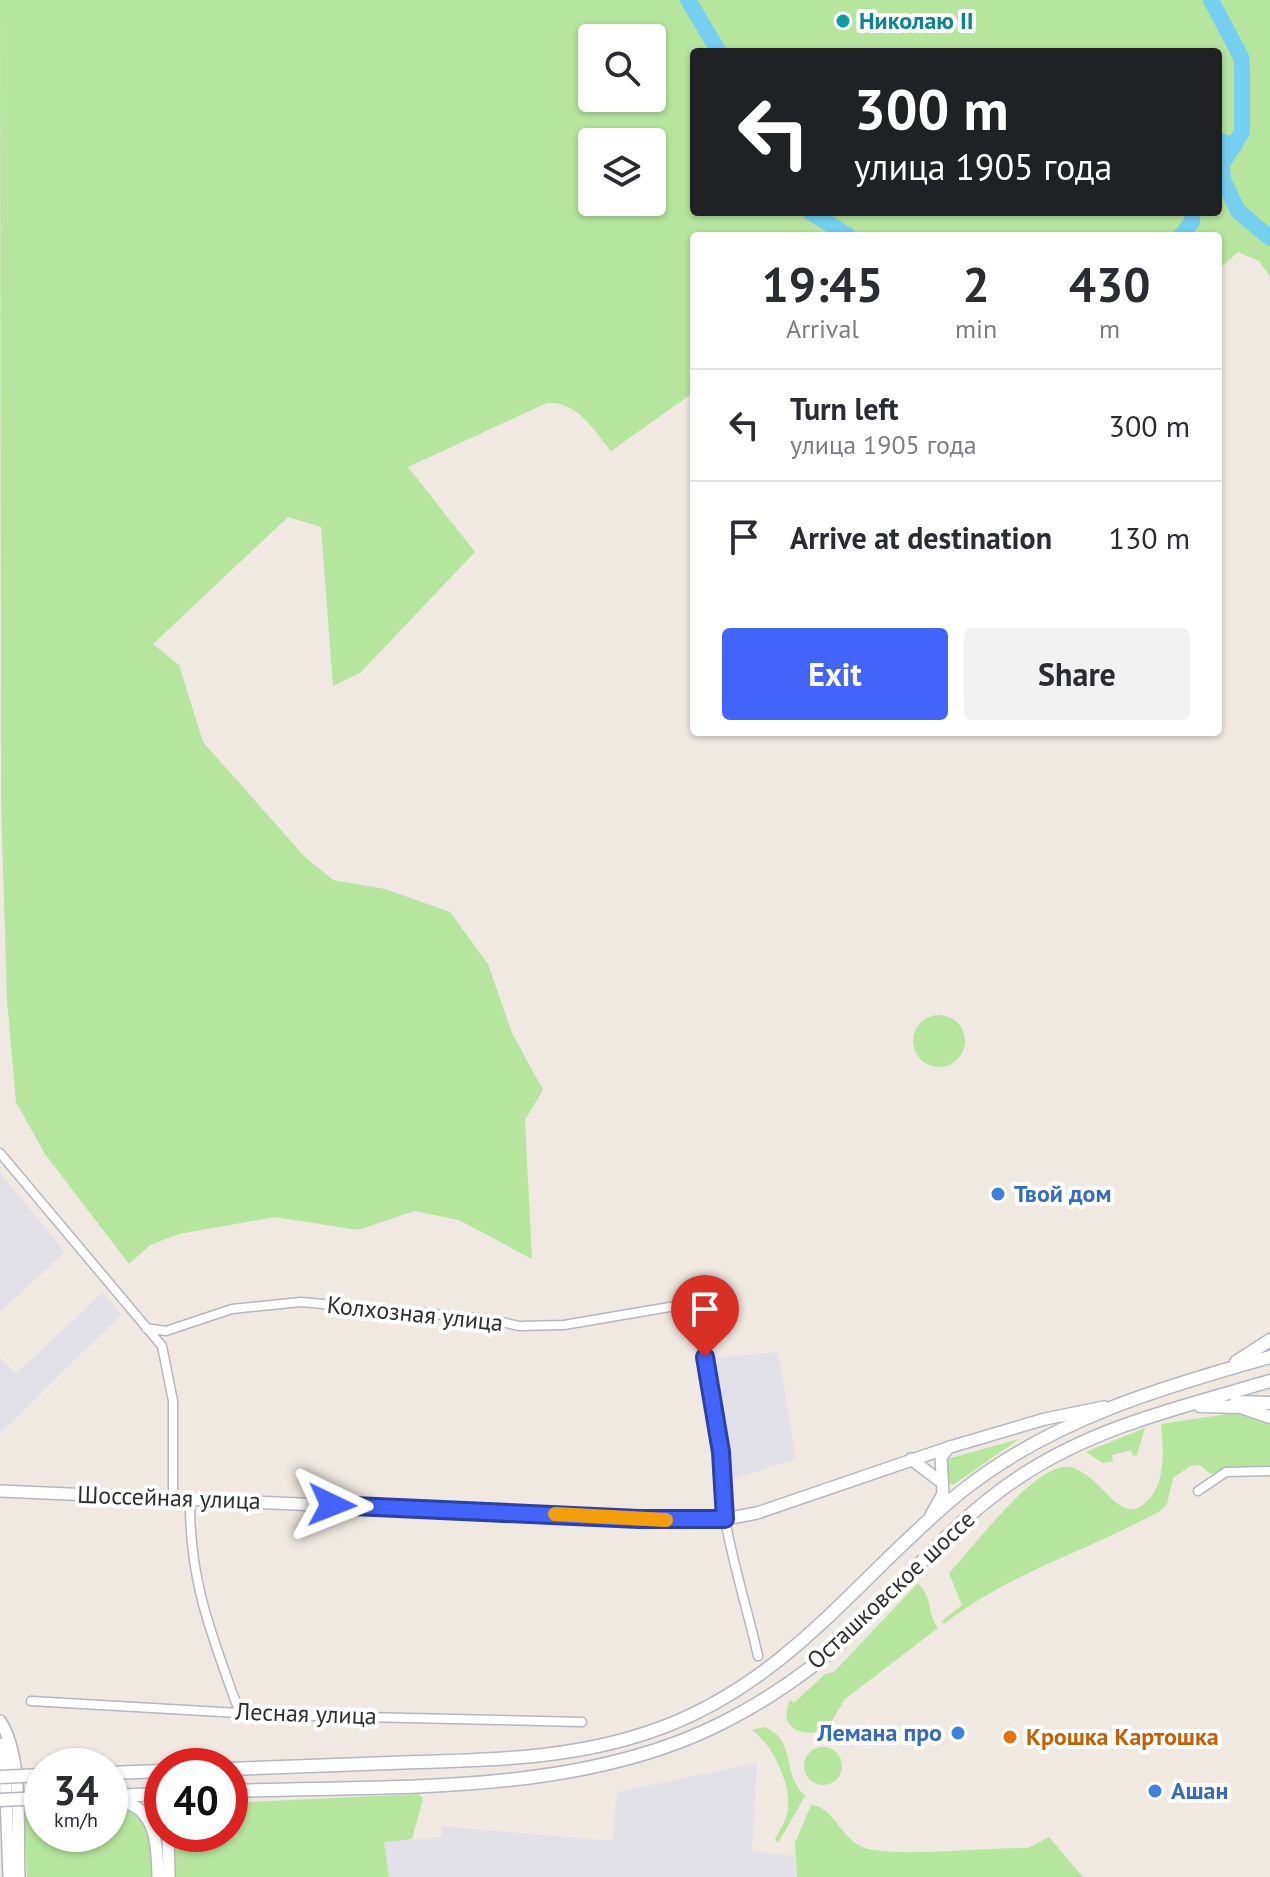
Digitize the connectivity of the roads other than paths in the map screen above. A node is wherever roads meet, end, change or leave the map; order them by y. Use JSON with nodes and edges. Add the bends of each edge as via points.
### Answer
{"nodes":[{"id":1,"x":0,"y":1153,"type":"edge"},
{"id":2,"x":146,"y":1328,"type":"junction"},
{"id":3,"x":166,"y":1331,"type":"junction"},
{"id":4,"x":1270,"y":1340,"type":"edge"},
{"id":5,"x":162,"y":1346,"type":"junction"},
{"id":6,"x":1270,"y":1357,"type":"edge"},
{"id":7,"x":1204,"y":1376,"type":"junction"},
{"id":8,"x":1270,"y":1381,"type":"edge"},
{"id":9,"x":1270,"y":1403,"type":"edge"},
{"id":10,"x":1117,"y":1405,"type":"junction"},
{"id":11,"x":1213,"y":1405,"type":"junction"},
{"id":12,"x":1165,"y":1410,"type":"junction"},
{"id":13,"x":1270,"y":1417,"type":"edge"},
{"id":14,"x":950,"y":1447,"type":"junction"},
{"id":15,"x":911,"y":1459,"type":"junction"},
{"id":16,"x":1270,"y":1471,"type":"edge"},
{"id":17,"x":941,"y":1482,"type":"junction"},
{"id":18,"x":0,"y":1491,"type":"edge"},
{"id":19,"x":1198,"y":1491,"type":"dead end"},
{"id":20,"x":173,"y":1499,"type":"junction"},
{"id":21,"x":190,"y":1500,"type":"junction"},
{"id":22,"x":725,"y":1519,"type":"junction"},
{"id":23,"x":922,"y":1526,"type":"junction"},
{"id":24,"x":758,"y":1656,"type":"dead end"},
{"id":25,"x":31,"y":1701,"type":"dead end"},
{"id":26,"x":239,"y":1711,"type":"junction"},
{"id":27,"x":0,"y":1721,"type":"edge"},
{"id":28,"x":582,"y":1722,"type":"dead end"},
{"id":29,"x":0,"y":1744,"type":"edge"},
{"id":30,"x":248,"y":1768,"type":"edge"},
{"id":31,"x":24,"y":1776,"type":"edge"},
{"id":32,"x":0,"y":1777,"type":"edge"},
{"id":33,"x":248,"y":1791,"type":"edge"},
{"id":34,"x":24,"y":1799,"type":"edge"},
{"id":35,"x":0,"y":1800,"type":"edge"},
{"id":36,"x":128,"y":1802,"type":"edge"},
{"id":37,"x":168,"y":1852,"type":"edge"},
{"id":38,"x":9,"y":1877,"type":"edge"},
{"id":39,"x":19,"y":1877,"type":"edge"},
{"id":40,"x":158,"y":1877,"type":"edge"},
{"id":41,"x":169,"y":1877,"type":"edge"}],
"edges":[{"from":1,"to":2,"type":"street"},
{"from":2,"to":3,"type":"street","name":"Колхозная улица"},
{"from":2,"to":5,"type":"street"},
{"from":3,"to":5,"type":"street"},
{"from":3,"to":22,"type":"street","name":"Колхозная улица","via":[[232,1309],[301,1302],[519,1326],[564,1325],[687,1304],[700,1331],[711,1382]]},
{"from":4,"to":7,"type":"main road"},
{"from":5,"to":20,"type":"street","via":[[173,1401]]},
{"from":6,"to":7,"type":"main road"},
{"from":7,"to":10,"type":"main road","name":"Осташковское шоссе"},
{"from":8,"to":12,"type":"main road"},
{"from":9,"to":11,"type":"main road"},
{"from":10,"to":14,"type":"street","name":"Шоссейная улица"},
{"from":10,"to":23,"type":"main road","name":"Осташковское шоссе","via":[[1004,1460]]},
{"from":11,"to":12,"type":"main road"},
{"from":11,"to":13,"type":"main road"},
{"from":12,"to":33,"type":"main road","name":"Осташковское шоссе","via":[[1061,1451],[1016,1479],[938,1543],[815,1664],[721,1723],[674,1743],[620,1761],[523,1778]]},
{"from":14,"to":15,"type":"street","name":"Шоссейная улица"},
{"from":14,"to":17,"type":"street","via":[[941,1457]]},
{"from":15,"to":17,"type":"street"},
{"from":15,"to":22,"type":"street","name":"Шоссейная улица","via":[[757,1513]]},
{"from":16,"to":19,"type":"street","via":[[1226,1472]]},
{"from":17,"to":23,"type":"street","via":[[943,1494]]},
{"from":18,"to":20,"type":"street","name":"Шоссейная улица"},
{"from":20,"to":21,"type":"street","name":"Шоссейная улица"},
{"from":21,"to":22,"type":"street","name":"Шоссейная улица"},
{"from":21,"to":26,"type":"street","via":[[189,1547],[199,1600]]},
{"from":22,"to":24,"type":"street"},
{"from":23,"to":30,"type":"main road","name":"Осташковское шоссе","via":[[800,1646],[713,1705],[667,1726],[609,1744],[518,1759]]},
{"from":25,"to":26,"type":"street","name":"Лесная улица"},
{"from":26,"to":28,"type":"street","name":"Лесная улица"},
{"from":27,"to":39,"type":"street","via":[[14,1764]]},
{"from":29,"to":38,"type":"street"},
{"from":31,"to":32,"type":"main road","bridge":true},
{"from":34,"to":35,"type":"main road","bridge":true},
{"from":36,"to":40,"type":"street","via":[[148,1815],[156,1838]]},
{"from":37,"to":41,"type":"street"}]}
